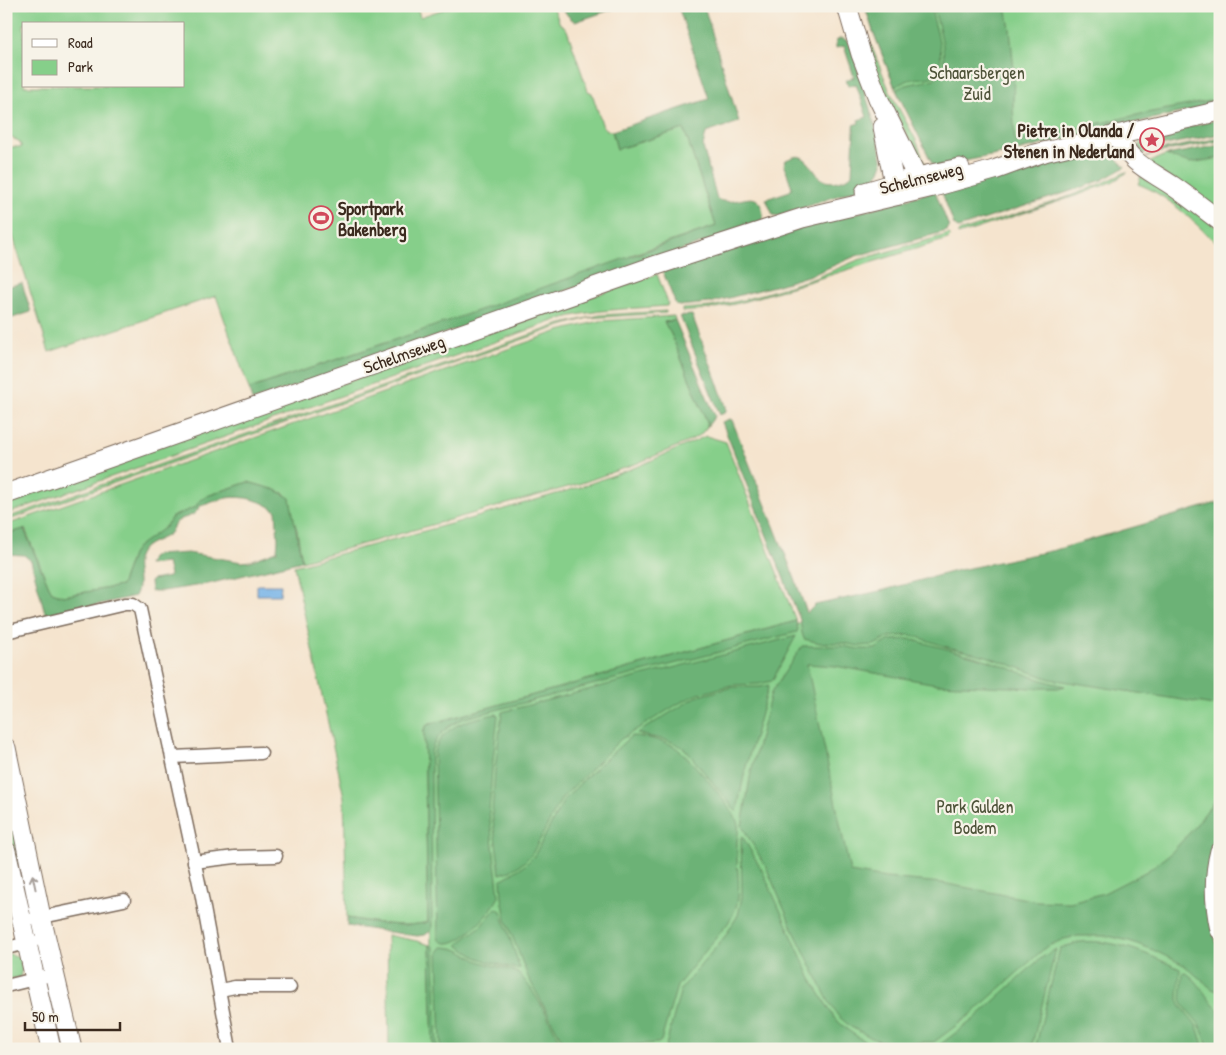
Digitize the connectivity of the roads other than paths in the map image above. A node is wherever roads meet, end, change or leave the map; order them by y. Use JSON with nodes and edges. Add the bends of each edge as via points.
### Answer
{"nodes":[{"id":1,"x":847,"y":6,"type":"edge"},
{"id":2,"x":878,"y":98,"type":"junction"},
{"id":3,"x":1220,"y":111,"type":"edge"},
{"id":4,"x":1116,"y":134,"type":"junction"},
{"id":5,"x":919,"y":183,"type":"junction"},
{"id":6,"x":896,"y":189,"type":"junction"},
{"id":7,"x":1220,"y":222,"type":"edge"},
{"id":8,"x":6,"y":494,"type":"edge"},
{"id":9,"x":6,"y":632,"type":"edge"},
{"id":10,"x":6,"y":748,"type":"edge"},
{"id":11,"x":262,"y":753,"type":"dead end"},
{"id":12,"x":173,"y":758,"type":"junction"},
{"id":13,"x":6,"y":851,"type":"edge"},
{"id":14,"x":1220,"y":851,"type":"edge"},
{"id":15,"x":276,"y":856,"type":"dead end"},
{"id":16,"x":194,"y":862,"type":"junction"},
{"id":17,"x":124,"y":900,"type":"dead end"},
{"id":18,"x":41,"y":917,"type":"junction"},
{"id":19,"x":22,"y":922,"type":"junction"},
{"id":20,"x":1220,"y":930,"type":"edge"},
{"id":21,"x":46,"y":939,"type":"junction"},
{"id":22,"x":27,"y":943,"type":"junction"},
{"id":23,"x":6,"y":948,"type":"edge"},
{"id":24,"x":55,"y":974,"type":"junction"},
{"id":25,"x":36,"y":979,"type":"junction"},
{"id":26,"x":6,"y":986,"type":"edge"},
{"id":27,"x":290,"y":987,"type":"dead end"},
{"id":28,"x":220,"y":990,"type":"junction"},
{"id":29,"x":52,"y":1049,"type":"edge"},
{"id":30,"x":72,"y":1049,"type":"edge"},
{"id":31,"x":230,"y":1049,"type":"edge"}],
"edges":[{"from":1,"to":2,"type":"main road"},
{"from":2,"to":5,"type":"main road"},
{"from":2,"to":6,"type":"main road"},
{"from":3,"to":4,"type":"main road","name":"Schelmseweg"},
{"from":4,"to":5,"type":"main road","name":"Schelmseweg","via":[[1044,152],[994,170]]},
{"from":4,"to":7,"type":"main road","via":[[1139,165]]},
{"from":5,"to":6,"type":"main road","name":"Schelmseweg"},
{"from":6,"to":8,"type":"main road","name":"Schelmseweg","via":[[831,204],[802,218]]},
{"from":9,"to":12,"type":"street","via":[[124,604],[136,606],[142,614]]},
{"from":18,"to":10,"type":"main road","one_way":true},
{"from":11,"to":12,"type":"street"},
{"from":12,"to":16,"type":"street"},
{"from":13,"to":19,"type":"main road"},
{"from":14,"to":20,"type":"main road","via":[[1215,904]]},
{"from":15,"to":16,"type":"street"},
{"from":16,"to":28,"type":"street"},
{"from":17,"to":18,"type":"street"},
{"from":18,"to":19,"type":"street"},
{"from":18,"to":21,"type":"main road"},
{"from":19,"to":22,"type":"main road"},
{"from":21,"to":22,"type":"street"},
{"from":21,"to":24,"type":"main road"},
{"from":22,"to":23,"type":"street"},
{"from":22,"to":25,"type":"main road"},
{"from":24,"to":25,"type":"street"},
{"from":24,"to":30,"type":"main road"},
{"from":25,"to":26,"type":"street"},
{"from":25,"to":29,"type":"main road"},
{"from":27,"to":28,"type":"street"},
{"from":28,"to":31,"type":"street"}]}
